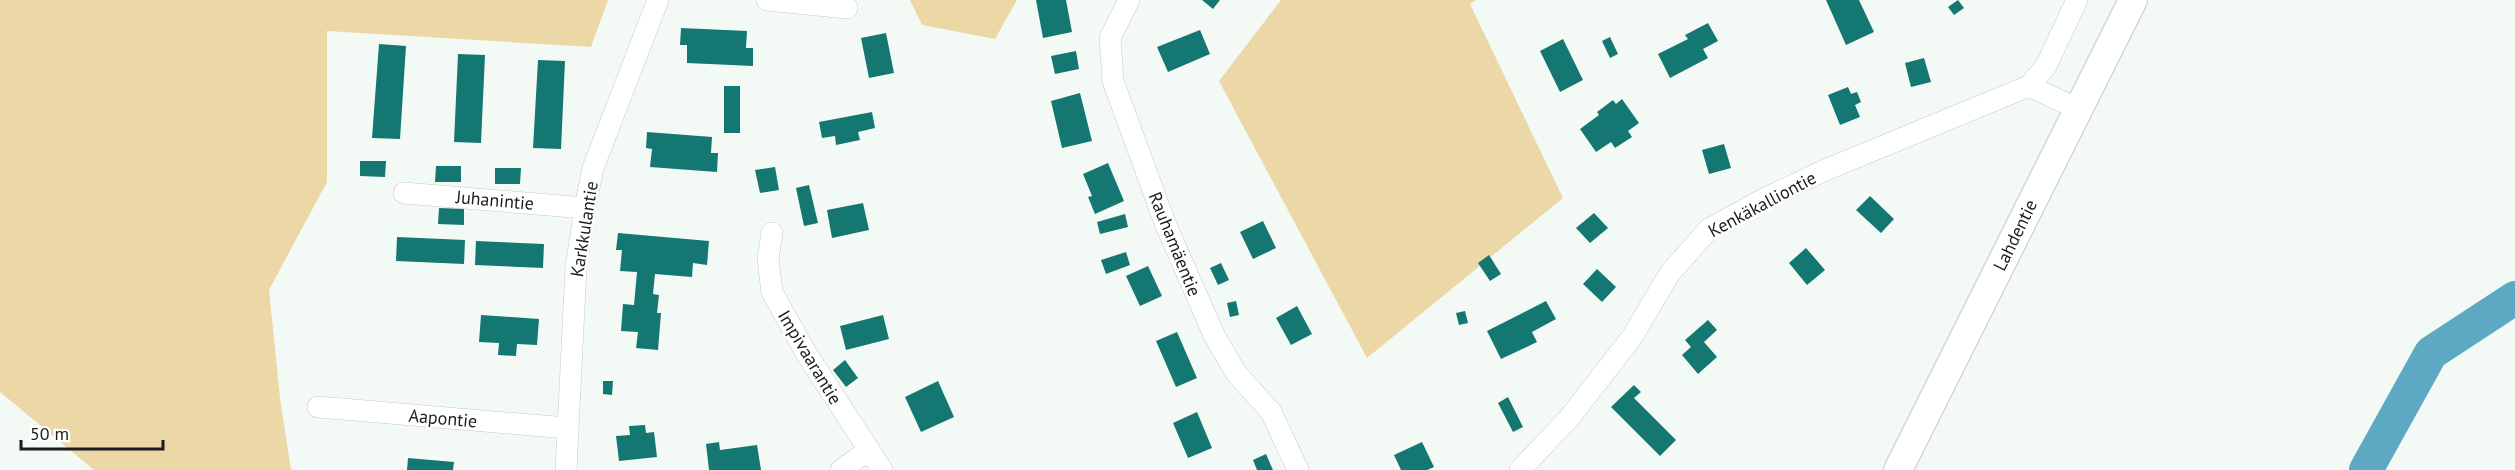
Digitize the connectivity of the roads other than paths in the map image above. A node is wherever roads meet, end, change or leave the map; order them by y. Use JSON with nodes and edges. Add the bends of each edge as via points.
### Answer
{"nodes":[{"id":1,"x":658,"y":0,"type":"edge"},
{"id":2,"x":767,"y":0,"type":"edge"},
{"id":3,"x":1129,"y":0,"type":"edge"},
{"id":4,"x":2077,"y":0,"type":"edge"},
{"id":5,"x":2133,"y":0,"type":"edge"},
{"id":6,"x":847,"y":8,"type":"dead end"},
{"id":7,"x":2029,"y":87,"type":"junction"},
{"id":8,"x":2078,"y":109,"type":"junction"},
{"id":9,"x":404,"y":193,"type":"dead end"},
{"id":10,"x":585,"y":208,"type":"junction"},
{"id":11,"x":772,"y":233,"type":"dead end"},
{"id":12,"x":318,"y":407,"type":"dead end"},
{"id":13,"x":567,"y":428,"type":"junction"},
{"id":14,"x":869,"y":450,"type":"junction"},
{"id":15,"x":566,"y":470,"type":"edge"},
{"id":16,"x":842,"y":470,"type":"edge"},
{"id":17,"x":882,"y":470,"type":"edge"},
{"id":18,"x":1298,"y":470,"type":"edge"},
{"id":19,"x":1520,"y":470,"type":"edge"},
{"id":20,"x":1898,"y":470,"type":"edge"}],
"edges":[{"from":1,"to":10,"type":"street","name":"Karkkulantie","via":[[593,168]]},
{"from":2,"to":6,"type":"street"},
{"from":3,"to":18,"type":"street","name":"Rauhamäentie","via":[[1110,38],[1113,81],[1165,223],[1214,335],[1236,373],[1271,412]]},
{"from":4,"to":7,"type":"street","via":[[2046,66]]},
{"from":5,"to":8,"type":"main road","name":"Lahdentie"},
{"from":7,"to":8,"type":"street"},
{"from":7,"to":19,"type":"street","name":"Kenkäkalliontie","via":[[1823,171],[1709,229],[1671,273],[1632,337],[1570,417]]},
{"from":8,"to":20,"type":"main road","name":"Lahdentie"},
{"from":9,"to":10,"type":"street","name":"Juhanintie"},
{"from":10,"to":13,"type":"street","name":"Karkkulantie","via":[[576,267]]},
{"from":11,"to":14,"type":"street","name":"Impivaarantie","via":[[768,259],[772,292]]},
{"from":12,"to":13,"type":"street","name":"Aapontie"},
{"from":13,"to":15,"type":"street","name":"Karkkulantie"},
{"from":14,"to":16,"type":"street"},
{"from":14,"to":17,"type":"street","name":"Impivaarantie"}]}
